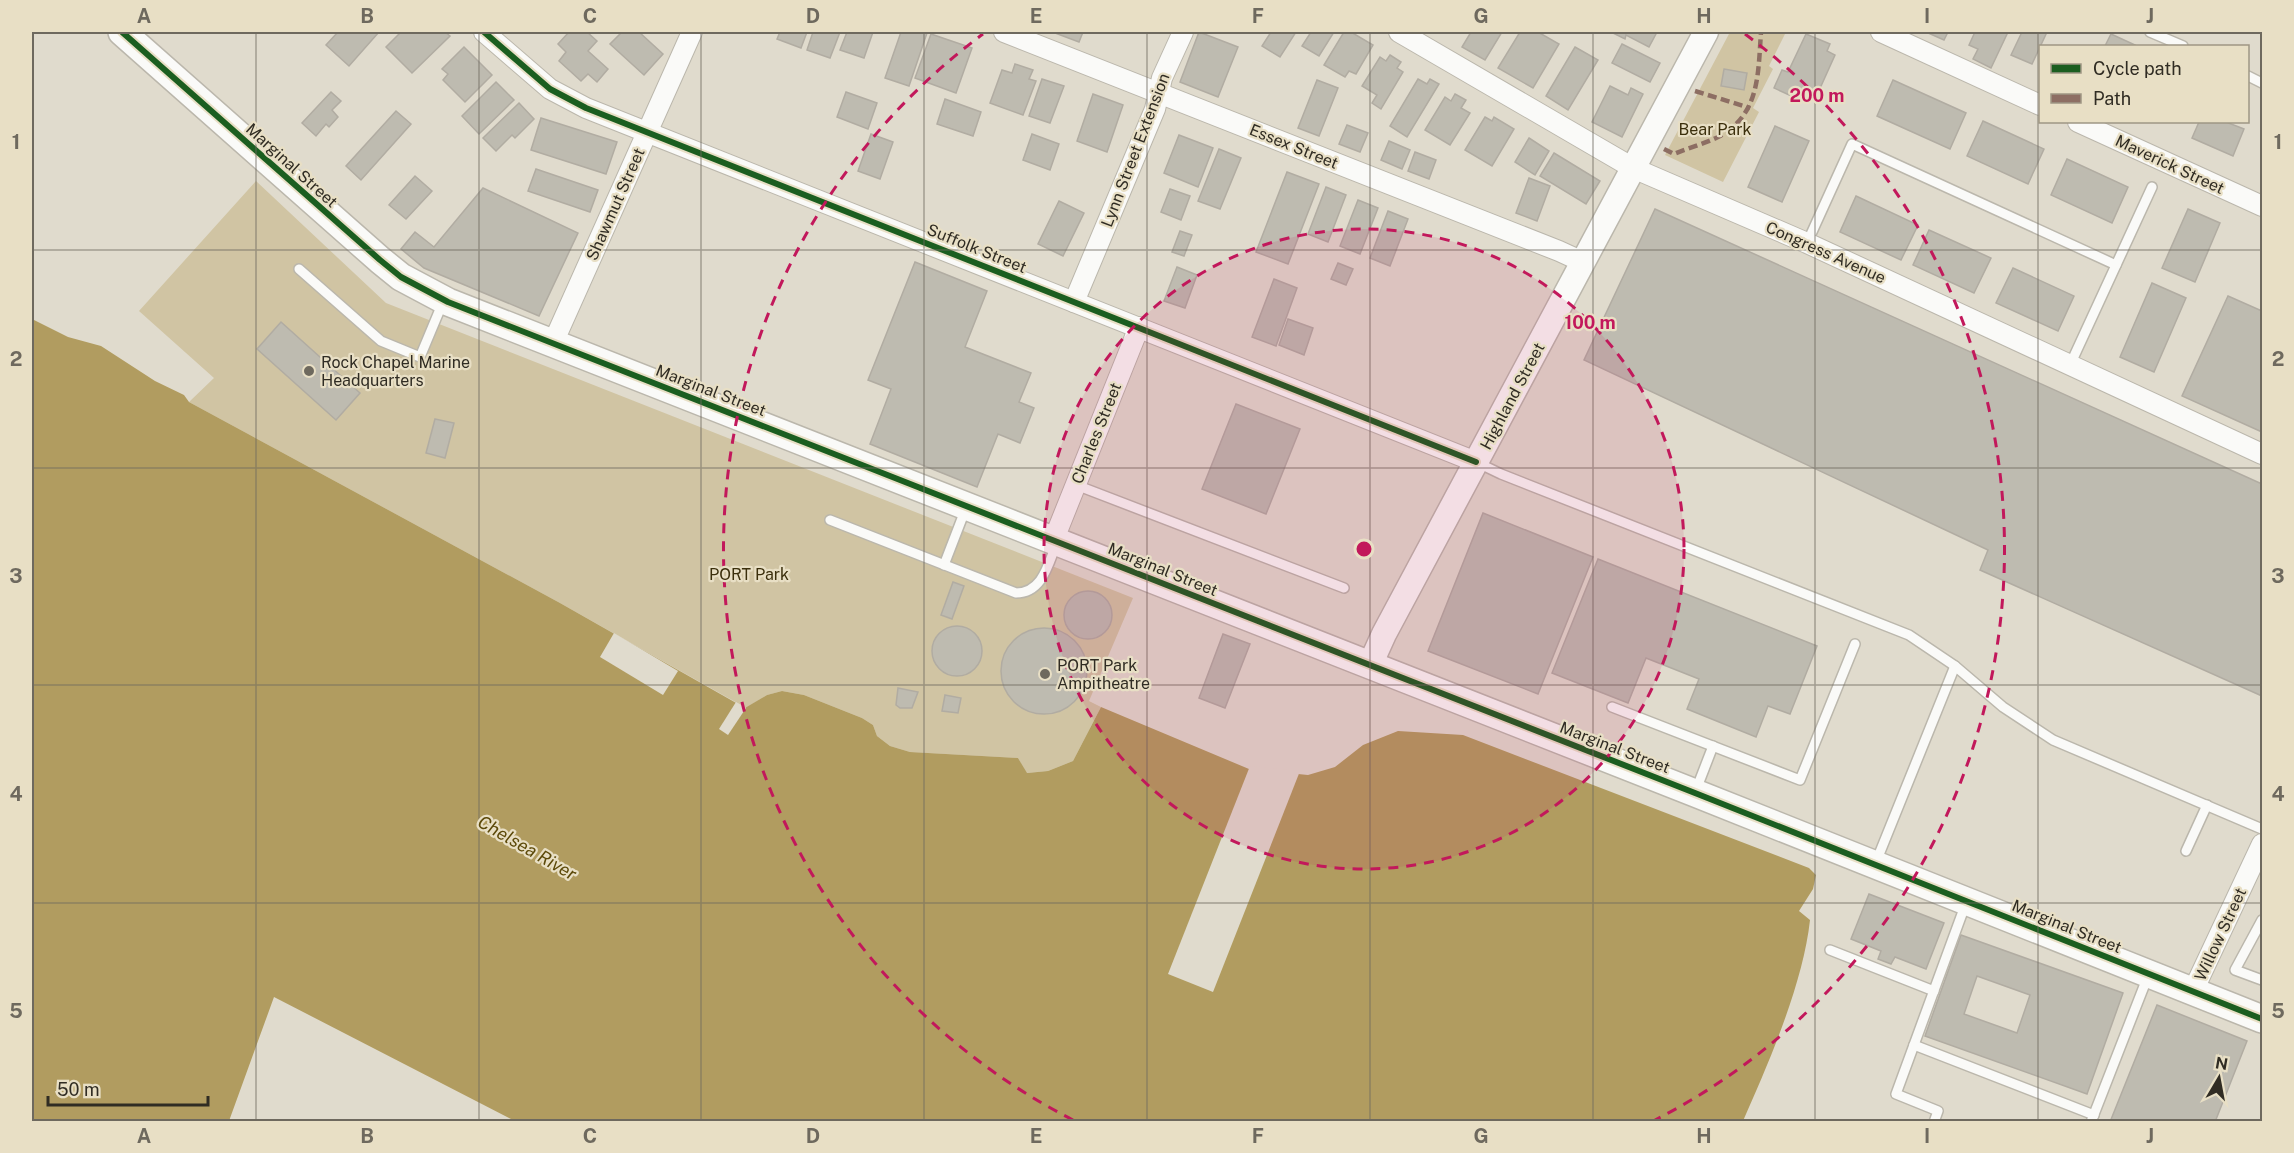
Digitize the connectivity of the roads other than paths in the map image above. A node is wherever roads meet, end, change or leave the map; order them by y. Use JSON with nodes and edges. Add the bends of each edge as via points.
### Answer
{"nodes":[{"id":1,"x":122,"y":32,"type":"edge"},
{"id":2,"x":484,"y":32,"type":"edge"},
{"id":3,"x":692,"y":32,"type":"edge"},
{"id":4,"x":1004,"y":32,"type":"edge"},
{"id":5,"x":1183,"y":32,"type":"edge"},
{"id":6,"x":1399,"y":32,"type":"edge"},
{"id":7,"x":1706,"y":32,"type":"edge"},
{"id":8,"x":1881,"y":32,"type":"edge"},
{"id":9,"x":2150,"y":32,"type":"edge"},
{"id":10,"x":2181,"y":45,"type":"edge"},
{"id":11,"x":1159,"y":93,"type":"junction"},
{"id":12,"x":2039,"y":105,"type":"edge"},
{"id":13,"x":2080,"y":123,"type":"edge"},
{"id":14,"x":648,"y":132,"type":"junction"},
{"id":15,"x":1633,"y":168,"type":"junction"},
{"id":16,"x":2152,"y":187,"type":"dead end"},
{"id":17,"x":2262,"y":206,"type":"edge"},
{"id":18,"x":1807,"y":243,"type":"junction"},
{"id":19,"x":1583,"y":262,"type":"junction"},
{"id":20,"x":2116,"y":265,"type":"junction"},
{"id":21,"x":299,"y":269,"type":"dead end"},
{"id":22,"x":444,"y":300,"type":"junction"},
{"id":23,"x":1074,"y":302,"type":"junction"},
{"id":24,"x":1139,"y":327,"type":"junction"},
{"id":25,"x":553,"y":343,"type":"junction"},
{"id":26,"x":2070,"y":364,"type":"junction"},
{"id":27,"x":2262,"y":454,"type":"edge"},
{"id":28,"x":1476,"y":462,"type":"junction"},
{"id":29,"x":1076,"y":485,"type":"junction"},
{"id":30,"x":967,"y":505,"type":"junction"},
{"id":31,"x":830,"y":520,"type":"dead end"},
{"id":32,"x":1056,"y":540,"type":"junction"},
{"id":33,"x":944,"y":565,"type":"junction"},
{"id":34,"x":1344,"y":588,"type":"dead end"},
{"id":35,"x":1855,"y":644,"type":"dead end"},
{"id":36,"x":1370,"y":665,"type":"junction"},
{"id":37,"x":1954,"y":666,"type":"junction"},
{"id":38,"x":1612,"y":707,"type":"dead end"},
{"id":39,"x":1713,"y":746,"type":"junction"},
{"id":40,"x":1695,"y":793,"type":"junction"},
{"id":41,"x":2207,"y":805,"type":"junction"},
{"id":42,"x":2262,"y":829,"type":"edge"},
{"id":43,"x":2262,"y":844,"type":"edge"},
{"id":44,"x":2186,"y":851,"type":"dead end"},
{"id":45,"x":1875,"y":864,"type":"junction"},
{"id":46,"x":1967,"y":901,"type":"junction"},
{"id":47,"x":2262,"y":920,"type":"edge"},
{"id":48,"x":1830,"y":950,"type":"dead end"},
{"id":49,"x":2149,"y":973,"type":"junction"},
{"id":50,"x":2262,"y":980,"type":"edge"},
{"id":51,"x":1934,"y":991,"type":"junction"},
{"id":52,"x":2193,"y":991,"type":"junction"},
{"id":53,"x":2262,"y":1019,"type":"edge"},
{"id":54,"x":1914,"y":1045,"type":"junction"},
{"id":55,"x":2092,"y":1118,"type":"edge"},
{"id":56,"x":1934,"y":1122,"type":"edge"}],
"edges":[{"from":1,"to":22,"type":"main road","name":"Marginal Street","via":[[380,260],[401,277]]},
{"from":2,"to":14,"type":"street","name":"Suffolk Street","via":[[550,89]]},
{"from":3,"to":14,"type":"street","name":"Shawmut Street"},
{"from":4,"to":11,"type":"street","name":"Essex Street"},
{"from":5,"to":11,"type":"street","name":"Lynn Street Extension"},
{"from":6,"to":15,"type":"street","name":"Congress Avenue"},
{"from":7,"to":15,"type":"street","name":"Highland Street"},
{"from":8,"to":12,"type":"street"},
{"from":9,"to":10,"type":"lane"},
{"from":11,"to":19,"type":"street","name":"Essex Street"},
{"from":11,"to":23,"type":"street","name":"Lynn Street Extension"},
{"from":13,"to":17,"type":"street","name":"Maverick Street"},
{"from":14,"to":23,"type":"street","name":"Suffolk Street"},
{"from":14,"to":25,"type":"street","name":"Shawmut Street"},
{"from":15,"to":18,"type":"street","name":"Congress Avenue"},
{"from":15,"to":19,"type":"street","name":"Highland Street"},
{"from":16,"to":20,"type":"lane"},
{"from":18,"to":20,"type":"lane","via":[[1852,144]]},
{"from":18,"to":26,"type":"street","name":"Congress Avenue"},
{"from":19,"to":28,"type":"street","name":"Highland Street"},
{"from":20,"to":26,"type":"lane"},
{"from":21,"to":22,"type":"lane","via":[[381,341],[420,357]]},
{"from":22,"to":25,"type":"main road","name":"Marginal Street"},
{"from":23,"to":24,"type":"street","name":"Suffolk Street"},
{"from":24,"to":28,"type":"street","name":"Suffolk Street"},
{"from":24,"to":29,"type":"street","name":"Charles Street"},
{"from":25,"to":30,"type":"main road","name":"Marginal Street"},
{"from":26,"to":27,"type":"street","name":"Congress Avenue"},
{"from":28,"to":36,"type":"street","name":"Highland Street"},
{"from":28,"to":37,"type":"lane","via":[[1909,635]]},
{"from":29,"to":32,"type":"street","name":"Charles Street"},
{"from":29,"to":34,"type":"lane"},
{"from":30,"to":32,"type":"main road","name":"Marginal Street"},
{"from":30,"to":33,"type":"lane"},
{"from":31,"to":33,"type":"lane"},
{"from":32,"to":33,"type":"lane","via":[[1041,580],[1024,593]]},
{"from":32,"to":36,"type":"main road","name":"Marginal Street"},
{"from":35,"to":39,"type":"lane","via":[[1800,780]]},
{"from":36,"to":40,"type":"main road","name":"Marginal Street"},
{"from":37,"to":41,"type":"lane","via":[[2003,707],[2053,740]]},
{"from":37,"to":45,"type":"lane"},
{"from":38,"to":39,"type":"lane"},
{"from":39,"to":40,"type":"lane"},
{"from":40,"to":45,"type":"main road","name":"Marginal Street"},
{"from":41,"to":42,"type":"lane"},
{"from":41,"to":44,"type":"lane"},
{"from":43,"to":52,"type":"street","name":"Willow Street"},
{"from":45,"to":46,"type":"main road","name":"Marginal Street"},
{"from":46,"to":49,"type":"main road","name":"Marginal Street"},
{"from":46,"to":51,"type":"lane"},
{"from":47,"to":50,"type":"lane","via":[[2235,970]]},
{"from":48,"to":51,"type":"lane"},
{"from":49,"to":52,"type":"main road","name":"Marginal Street"},
{"from":49,"to":55,"type":"lane"},
{"from":51,"to":54,"type":"lane"},
{"from":52,"to":53,"type":"main road","name":"Marginal Street"},
{"from":54,"to":55,"type":"lane"},
{"from":54,"to":56,"type":"lane","via":[[1896,1094],[1938,1111]]}]}
